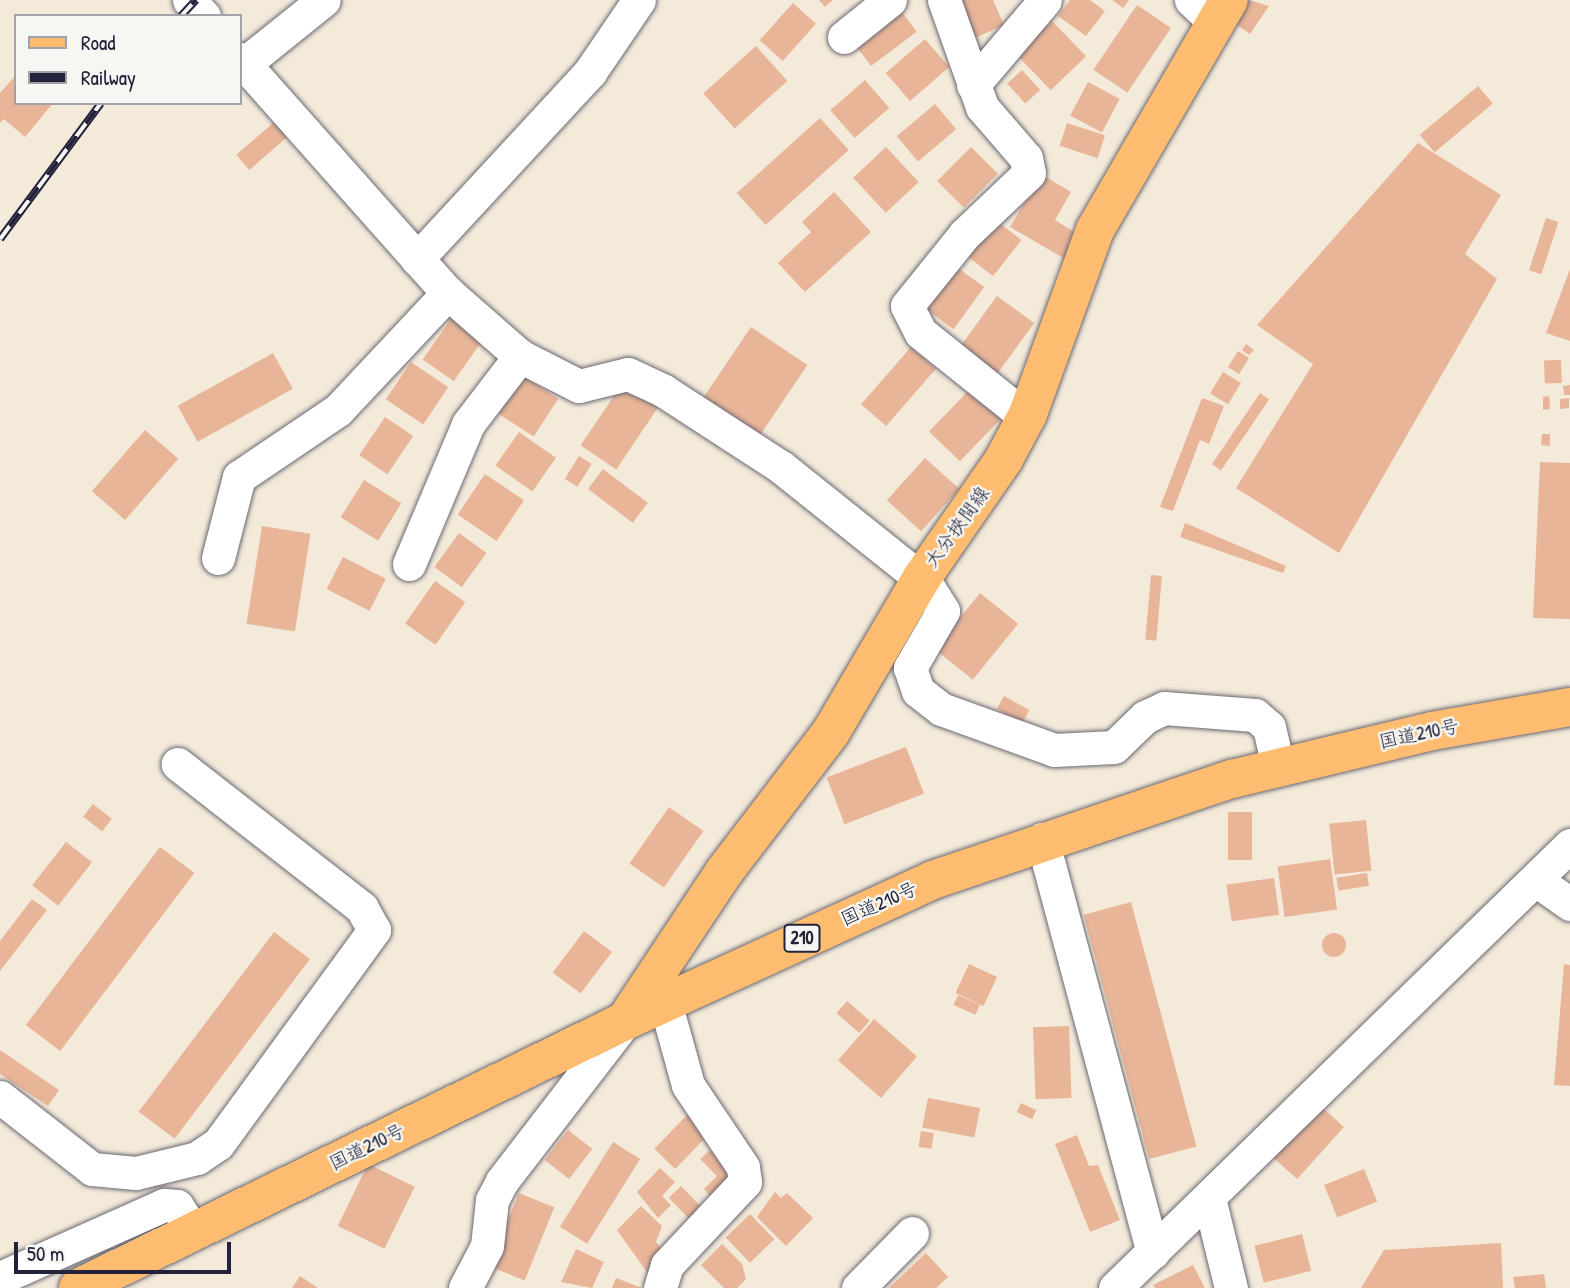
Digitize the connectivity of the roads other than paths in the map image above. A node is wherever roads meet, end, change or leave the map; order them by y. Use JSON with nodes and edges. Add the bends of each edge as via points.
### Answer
{"nodes":[{"id":1,"x":189,"y":0,"type":"edge"},
{"id":2,"x":324,"y":0,"type":"edge"},
{"id":3,"x":639,"y":0,"type":"edge"},
{"id":4,"x":890,"y":0,"type":"edge"},
{"id":5,"x":944,"y":0,"type":"edge"},
{"id":6,"x":1045,"y":0,"type":"edge"},
{"id":7,"x":1212,"y":8,"type":"edge"},
{"id":8,"x":202,"y":14,"type":"edge"},
{"id":9,"x":844,"y":37,"type":"dead end"},
{"id":10,"x":242,"y":61,"type":"edge"},
{"id":11,"x":973,"y":85,"type":"junction"},
{"id":12,"x":417,"y":259,"type":"junction"},
{"id":13,"x":448,"y":293,"type":"junction"},
{"id":14,"x":520,"y":356,"type":"junction"},
{"id":15,"x":1027,"y":417,"type":"junction"},
{"id":16,"x":218,"y":558,"type":"dead end"},
{"id":17,"x":408,"y":564,"type":"dead end"},
{"id":18,"x":920,"y":579,"type":"junction"},
{"id":19,"x":1570,"y":707,"type":"edge"},
{"id":20,"x":178,"y":764,"type":"dead end"},
{"id":21,"x":1278,"y":766,"type":"junction"},
{"id":22,"x":1042,"y":839,"type":"junction"},
{"id":23,"x":1570,"y":845,"type":"edge"},
{"id":24,"x":1536,"y":880,"type":"junction"},
{"id":25,"x":1570,"y":904,"type":"edge"},
{"id":26,"x":665,"y":1002,"type":"junction"},
{"id":27,"x":625,"y":1021,"type":"junction"},
{"id":28,"x":0,"y":1097,"type":"edge"},
{"id":29,"x":1209,"y":1198,"type":"junction"},
{"id":30,"x":194,"y":1232,"type":"junction"},
{"id":31,"x":912,"y":1233,"type":"dead end"},
{"id":32,"x":1153,"y":1252,"type":"junction"},
{"id":33,"x":0,"y":1278,"type":"edge"},
{"id":34,"x":78,"y":1288,"type":"edge"},
{"id":35,"x":465,"y":1288,"type":"edge"},
{"id":36,"x":660,"y":1288,"type":"edge"},
{"id":37,"x":858,"y":1288,"type":"edge"},
{"id":38,"x":1115,"y":1288,"type":"edge"},
{"id":39,"x":1231,"y":1288,"type":"edge"}],
"edges":[{"from":1,"to":8,"type":"street"},
{"from":2,"to":10,"type":"street"},
{"from":3,"to":12,"type":"street","via":[[590,72]]},
{"from":4,"to":9,"type":"street"},
{"from":5,"to":11,"type":"street"},
{"from":6,"to":11,"type":"street"},
{"from":7,"to":15,"type":"main road","name":"大分挾間線","via":[[1095,230]]},
{"from":10,"to":12,"type":"street"},
{"from":11,"to":15,"type":"street","via":[[982,107],[1026,158],[1029,173],[964,235],[907,306],[921,333]]},
{"from":12,"to":13,"type":"street"},
{"from":13,"to":14,"type":"street"},
{"from":13,"to":16,"type":"street","via":[[338,410],[239,477]]},
{"from":14,"to":17,"type":"street","via":[[468,425]]},
{"from":14,"to":18,"type":"street","via":[[579,386],[628,374],[664,391],[781,467]]},
{"from":15,"to":18,"type":"main road","name":"大分挾間線"},
{"from":18,"to":21,"type":"street","via":[[943,611],[910,668],[918,691],[941,709],[1054,750],[1107,750],[1164,708],[1255,715],[1269,727]]},
{"from":18,"to":27,"type":"main road","name":"大分挾間線","via":[[844,712],[724,872]]},
{"from":19,"to":21,"type":"main road","name":"国道210号","number":"210"},
{"from":20,"to":28,"type":"street","via":[[362,908],[374,930],[218,1144],[197,1158],[136,1173],[92,1169]]},
{"from":21,"to":22,"type":"main road","name":"国道210号","number":"210"},
{"from":22,"to":26,"type":"main road","name":"国道210号","number":"210","via":[[887,900]]},
{"from":22,"to":32,"type":"street"},
{"from":23,"to":24,"type":"street"},
{"from":24,"to":25,"type":"street"},
{"from":24,"to":29,"type":"street"},
{"from":26,"to":27,"type":"main road","name":"国道210号","number":"210"},
{"from":26,"to":36,"type":"street","via":[[688,1085],[737,1156],[745,1182],[667,1265]]},
{"from":27,"to":30,"type":"main road","name":"国道210号","number":"210"},
{"from":27,"to":35,"type":"street","via":[[502,1181],[492,1200],[487,1246]]},
{"from":29,"to":32,"type":"street"},
{"from":29,"to":39,"type":"street"},
{"from":30,"to":33,"type":"street","via":[[177,1206],[164,1205]]},
{"from":30,"to":34,"type":"main road","name":"国道210号","number":"210"},
{"from":31,"to":37,"type":"street"},
{"from":32,"to":38,"type":"street"}]}
